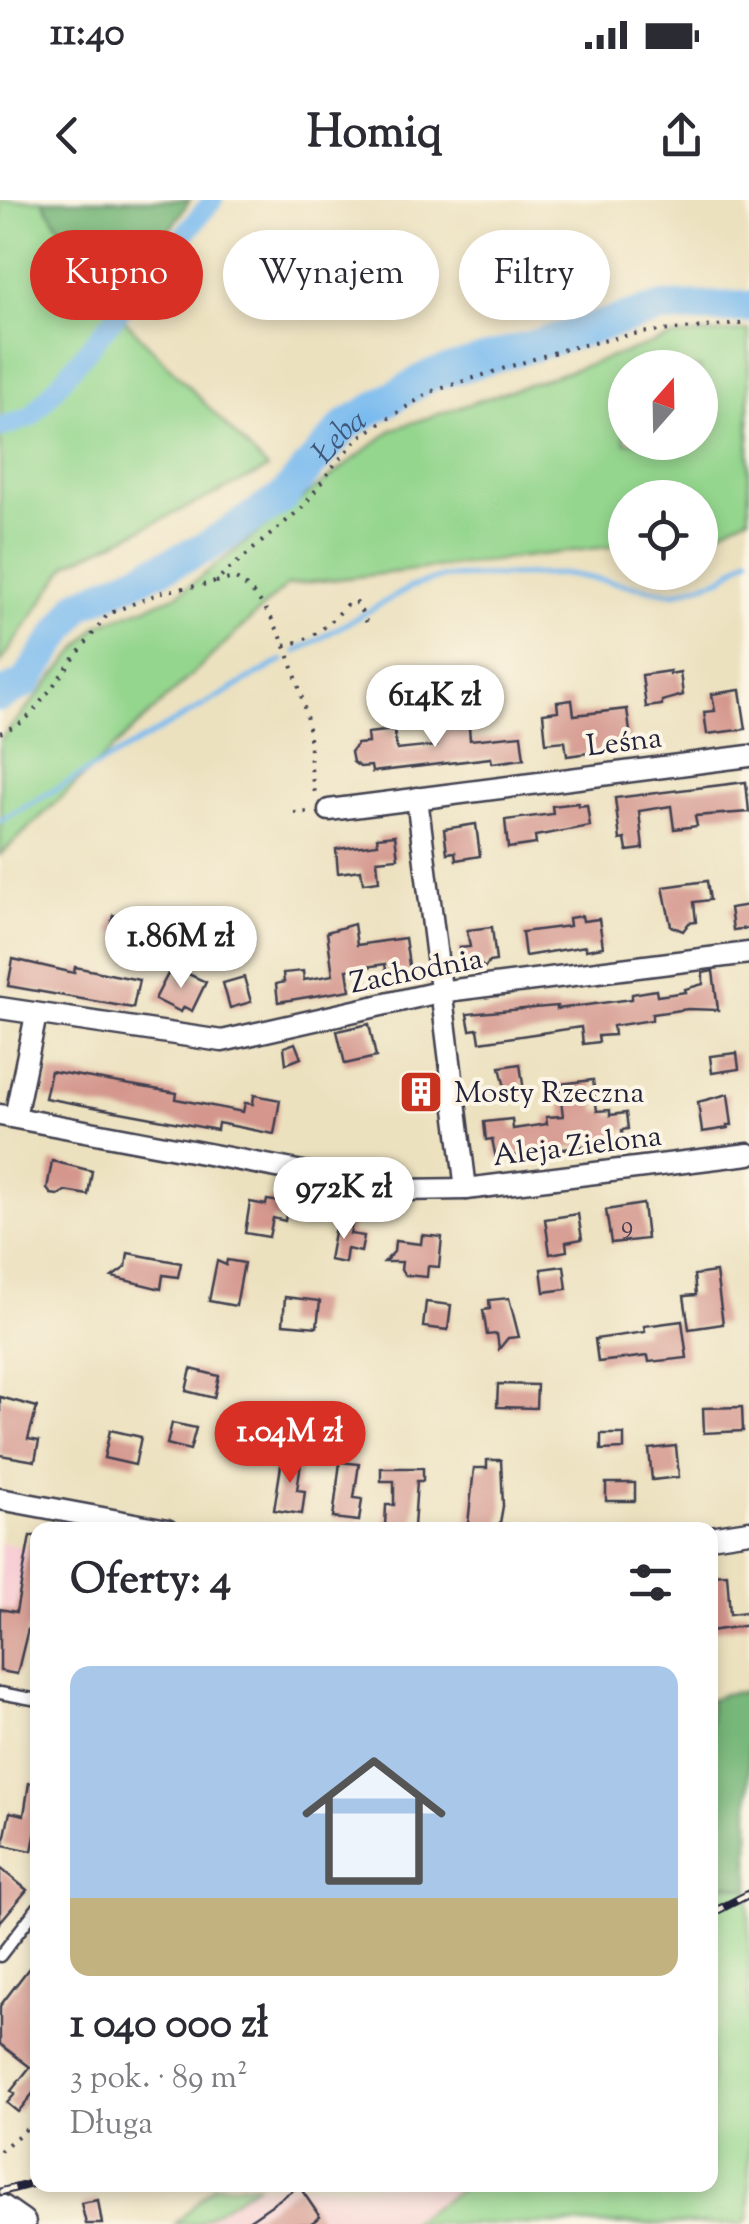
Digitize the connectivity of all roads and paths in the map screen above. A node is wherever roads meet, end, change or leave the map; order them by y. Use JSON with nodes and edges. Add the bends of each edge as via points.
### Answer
{"nodes":[{"id":1,"x":749,"y":323,"type":"edge"},
{"id":2,"x":213,"y":583,"type":"junction"},
{"id":3,"x":367,"y":623,"type":"dead end"},
{"id":4,"x":285,"y":644,"type":"junction"},
{"id":5,"x":0,"y":733,"type":"edge"},
{"id":6,"x":749,"y":756,"type":"edge"},
{"id":7,"x":416,"y":798,"type":"junction"},
{"id":8,"x":328,"y":810,"type":"joint"},
{"id":9,"x":749,"y":953,"type":"edge"},
{"id":10,"x":440,"y":992,"type":"junction"},
{"id":11,"x":0,"y":1008,"type":"edge"},
{"id":12,"x":36,"y":1016,"type":"junction"},
{"id":13,"x":8,"y":1116,"type":"edge"},
{"id":14,"x":749,"y":1154,"type":"edge"},
{"id":15,"x":466,"y":1189,"type":"junction"},
{"id":16,"x":0,"y":1499,"type":"edge"},
{"id":17,"x":124,"y":1522,"type":"edge"},
{"id":18,"x":749,"y":1531,"type":"edge"},
{"id":19,"x":718,"y":1536,"type":"edge"},
{"id":20,"x":0,"y":1693,"type":"edge"},
{"id":21,"x":30,"y":1699,"type":"edge"},
{"id":22,"x":30,"y":1917,"type":"edge"},
{"id":23,"x":0,"y":1956,"type":"edge"},
{"id":24,"x":30,"y":2123,"type":"edge"},
{"id":25,"x":0,"y":2151,"type":"edge"},
{"id":26,"x":0,"y":2210,"type":"edge"},
{"id":27,"x":20,"y":2224,"type":"edge"}],
"edges":[{"from":1,"to":2,"type":"path","via":[[639,333],[430,392],[361,436],[303,507]]},
{"from":2,"to":4,"type":"path","via":[[234,578],[249,587]]},
{"from":2,"to":5,"type":"path","via":[[162,592],[108,614],[34,712]]},
{"from":3,"to":4,"type":"path","via":[[356,604],[347,604],[304,642]]},
{"from":4,"to":8,"type":"path","via":[[306,712],[313,788]]},
{"from":6,"to":7,"type":"street","name":"Leśna"},
{"from":7,"to":8,"type":"street","name":"Leśna"},
{"from":7,"to":10,"type":"street"},
{"from":9,"to":10,"type":"street","name":"Zachodnia"},
{"from":10,"to":12,"type":"street","name":"Zachodnia","via":[[222,1041]]},
{"from":10,"to":15,"type":"street"},
{"from":11,"to":12,"type":"street","name":"Zachodnia"},
{"from":12,"to":13,"type":"street"},
{"from":13,"to":15,"type":"street","name":"Aleja Zielona","via":[[400,1190]]},
{"from":14,"to":15,"type":"street","name":"Aleja Zielona"},
{"from":16,"to":17,"type":"street"},
{"from":18,"to":19,"type":"street"},
{"from":20,"to":21,"type":"lane"},
{"from":22,"to":23,"type":"lane"},
{"from":24,"to":25,"type":"path"},
{"from":26,"to":27,"type":"main road"}]}
